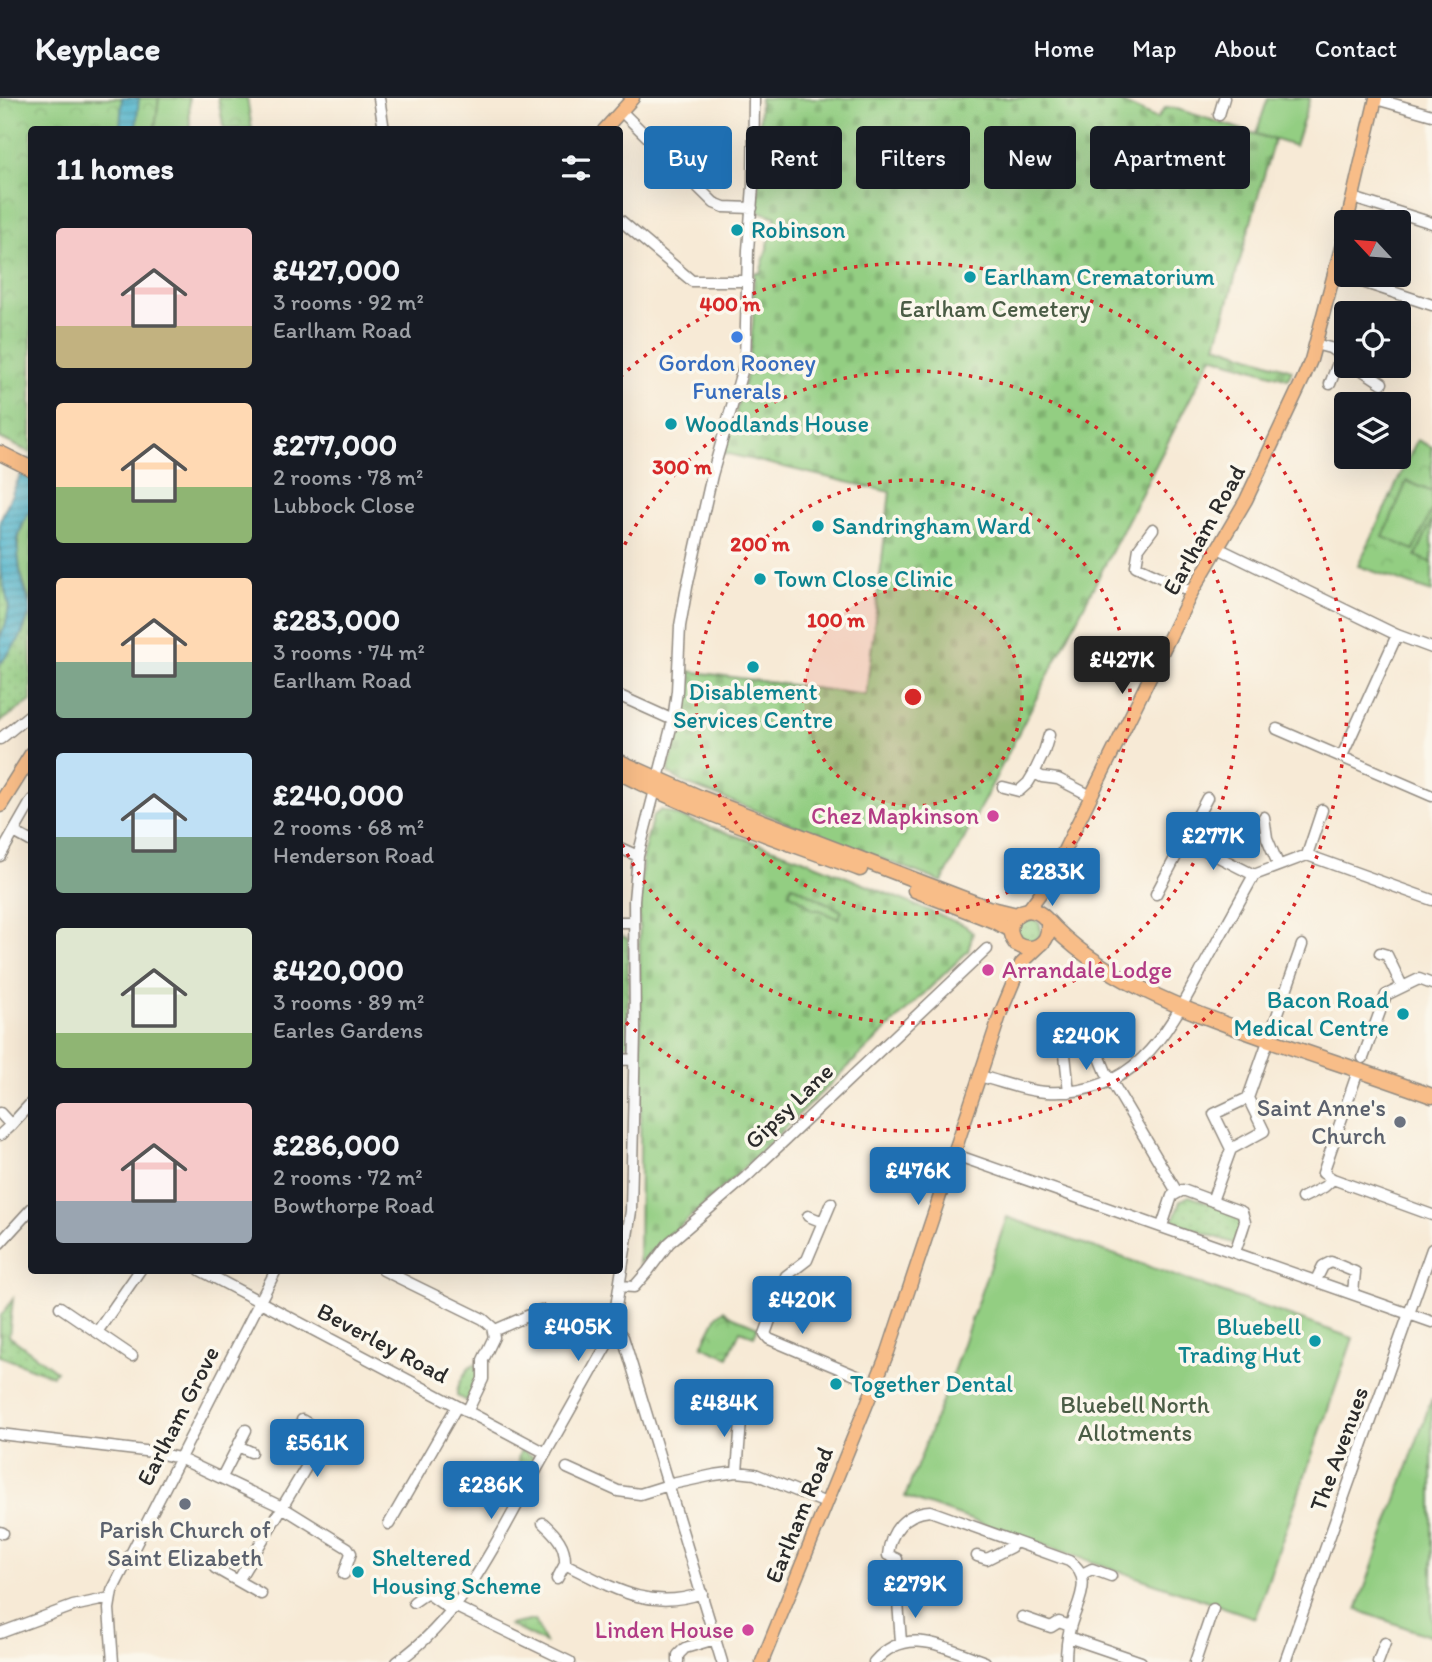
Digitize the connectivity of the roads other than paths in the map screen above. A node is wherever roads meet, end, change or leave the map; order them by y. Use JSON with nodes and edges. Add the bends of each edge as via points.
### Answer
{"nodes":[{"id":1,"x":379,"y":98,"type":"edge"},
{"id":2,"x":633,"y":98,"type":"edge"},
{"id":3,"x":754,"y":98,"type":"edge"},
{"id":4,"x":1224,"y":98,"type":"edge"},
{"id":5,"x":1376,"y":99,"type":"edge"},
{"id":6,"x":621,"y":111,"type":"junction"},
{"id":7,"x":1219,"y":115,"type":"dead end"},
{"id":8,"x":1432,"y":115,"type":"edge"},
{"id":9,"x":383,"y":126,"type":"edge"},
{"id":10,"x":608,"y":126,"type":"edge"},
{"id":11,"x":1353,"y":198,"type":"junction"},
{"id":12,"x":752,"y":208,"type":"junction"},
{"id":13,"x":1350,"y":210,"type":"edge"},
{"id":14,"x":623,"y":223,"type":"edge"},
{"id":15,"x":1432,"y":223,"type":"edge"},
{"id":16,"x":1334,"y":277,"type":"edge"},
{"id":17,"x":748,"y":281,"type":"junction"},
{"id":18,"x":1377,"y":287,"type":"edge"},
{"id":19,"x":1432,"y":305,"type":"edge"},
{"id":20,"x":1315,"y":344,"type":"junction"},
{"id":21,"x":1334,"y":351,"type":"edge"},
{"id":22,"x":1334,"y":376,"type":"edge"},
{"id":23,"x":1374,"y":378,"type":"edge"},
{"id":24,"x":1382,"y":383,"type":"dead end"},
{"id":25,"x":1330,"y":384,"type":"dead end"},
{"id":26,"x":0,"y":453,"type":"edge"},
{"id":27,"x":28,"y":467,"type":"edge"},
{"id":28,"x":1153,"y":530,"type":"dead end"},
{"id":29,"x":1218,"y":548,"type":"junction"},
{"id":30,"x":1192,"y":592,"type":"junction"},
{"id":31,"x":1397,"y":635,"type":"junction"},
{"id":32,"x":1432,"y":648,"type":"edge"},
{"id":33,"x":623,"y":697,"type":"edge"},
{"id":34,"x":28,"y":716,"type":"edge"},
{"id":35,"x":673,"y":720,"type":"junction"},
{"id":36,"x":1277,"y":729,"type":"dead end"},
{"id":37,"x":1049,"y":735,"type":"dead end"},
{"id":38,"x":0,"y":738,"type":"edge"},
{"id":39,"x":1342,"y":756,"type":"junction"},
{"id":40,"x":28,"y":763,"type":"edge"},
{"id":41,"x":623,"y":764,"type":"edge"},
{"id":42,"x":1034,"y":773,"type":"junction"},
{"id":43,"x":623,"y":774,"type":"edge"},
{"id":44,"x":656,"y":785,"type":"junction"},
{"id":45,"x":1003,"y":787,"type":"dead end"},
{"id":46,"x":1091,"y":796,"type":"junction"},
{"id":47,"x":1432,"y":796,"type":"edge"},
{"id":48,"x":1207,"y":798,"type":"dead end"},
{"id":49,"x":0,"y":805,"type":"edge"},
{"id":50,"x":28,"y":807,"type":"edge"},
{"id":51,"x":1322,"y":810,"type":"dead end"},
{"id":52,"x":1264,"y":817,"type":"dead end"},
{"id":53,"x":14,"y":832,"type":"junction"},
{"id":54,"x":28,"y":840,"type":"edge"},
{"id":55,"x":1185,"y":840,"type":"junction"},
{"id":56,"x":623,"y":849,"type":"edge"},
{"id":57,"x":1307,"y":855,"type":"junction"},
{"id":58,"x":0,"y":856,"type":"edge"},
{"id":59,"x":638,"y":856,"type":"junction"},
{"id":60,"x":1278,"y":864,"type":"junction"},
{"id":61,"x":1254,"y":875,"type":"junction"},
{"id":62,"x":1048,"y":883,"type":"junction"},
{"id":63,"x":1156,"y":894,"type":"dead end"},
{"id":64,"x":1432,"y":900,"type":"edge"},
{"id":65,"x":1022,"y":912,"type":"junction"},
{"id":66,"x":1047,"y":921,"type":"junction"},
{"id":67,"x":623,"y":922,"type":"edge"},
{"id":68,"x":634,"y":922,"type":"junction"},
{"id":69,"x":1010,"y":930,"type":"junction"},
{"id":70,"x":1017,"y":944,"type":"junction"},
{"id":71,"x":1041,"y":945,"type":"junction"},
{"id":72,"x":1302,"y":945,"type":"dead end"},
{"id":73,"x":987,"y":949,"type":"dead end"},
{"id":74,"x":1386,"y":951,"type":"dead end"},
{"id":75,"x":1100,"y":963,"type":"junction"},
{"id":76,"x":1014,"y":977,"type":"junction"},
{"id":77,"x":1432,"y":984,"type":"edge"},
{"id":78,"x":1402,"y":986,"type":"junction"},
{"id":79,"x":1181,"y":1008,"type":"junction"},
{"id":80,"x":1268,"y":1039,"type":"junction"},
{"id":81,"x":634,"y":1059,"type":"junction"},
{"id":82,"x":623,"y":1060,"type":"edge"},
{"id":83,"x":1361,"y":1064,"type":"junction"},
{"id":84,"x":979,"y":1076,"type":"junction"},
{"id":85,"x":1110,"y":1080,"type":"junction"},
{"id":86,"x":1069,"y":1092,"type":"junction"},
{"id":87,"x":1432,"y":1096,"type":"edge"},
{"id":88,"x":1248,"y":1098,"type":"junction"},
{"id":89,"x":28,"y":1106,"type":"edge"},
{"id":90,"x":0,"y":1113,"type":"edge"},
{"id":91,"x":10,"y":1125,"type":"junction"},
{"id":92,"x":0,"y":1135,"type":"edge"},
{"id":93,"x":1231,"y":1149,"type":"junction"},
{"id":94,"x":953,"y":1154,"type":"junction"},
{"id":95,"x":1333,"y":1179,"type":"junction"},
{"id":96,"x":1177,"y":1192,"type":"junction"},
{"id":97,"x":623,"y":1194,"type":"edge"},
{"id":98,"x":632,"y":1194,"type":"junction"},
{"id":99,"x":1302,"y":1198,"type":"dead end"},
{"id":100,"x":1212,"y":1201,"type":"junction"},
{"id":101,"x":831,"y":1203,"type":"dead end"},
{"id":102,"x":28,"y":1212,"type":"edge"},
{"id":103,"x":1432,"y":1215,"type":"edge"},
{"id":104,"x":808,"y":1216,"type":"dead end"},
{"id":105,"x":823,"y":1222,"type":"junction"},
{"id":106,"x":1162,"y":1226,"type":"junction"},
{"id":107,"x":0,"y":1243,"type":"edge"},
{"id":108,"x":1432,"y":1249,"type":"edge"},
{"id":109,"x":1235,"y":1252,"type":"junction"},
{"id":110,"x":623,"y":1259,"type":"edge"},
{"id":111,"x":137,"y":1274,"type":"edge"},
{"id":112,"x":208,"y":1274,"type":"edge"},
{"id":113,"x":274,"y":1274,"type":"edge"},
{"id":114,"x":391,"y":1274,"type":"edge"},
{"id":115,"x":621,"y":1274,"type":"edge"},
{"id":116,"x":1316,"y":1280,"type":"junction"},
{"id":117,"x":620,"y":1286,"type":"junction"},
{"id":118,"x":1353,"y":1293,"type":"junction"},
{"id":119,"x":260,"y":1301,"type":"junction"},
{"id":120,"x":60,"y":1307,"type":"dead end"},
{"id":121,"x":541,"y":1310,"type":"dead end"},
{"id":122,"x":1409,"y":1314,"type":"junction"},
{"id":123,"x":1432,"y":1322,"type":"edge"},
{"id":124,"x":613,"y":1326,"type":"junction"},
{"id":125,"x":494,"y":1331,"type":"junction"},
{"id":126,"x":97,"y":1332,"type":"junction"},
{"id":127,"x":609,"y":1339,"type":"junction"},
{"id":128,"x":625,"y":1345,"type":"junction"},
{"id":129,"x":132,"y":1356,"type":"dead end"},
{"id":130,"x":876,"y":1384,"type":"junction"},
{"id":131,"x":742,"y":1408,"type":"dead end"},
{"id":132,"x":462,"y":1409,"type":"junction"},
{"id":133,"x":302,"y":1420,"type":"dead end"},
{"id":134,"x":246,"y":1430,"type":"dead end"},
{"id":135,"x":0,"y":1434,"type":"edge"},
{"id":136,"x":326,"y":1434,"type":"junction"},
{"id":137,"x":238,"y":1446,"type":"junction"},
{"id":138,"x":348,"y":1447,"type":"dead end"},
{"id":139,"x":251,"y":1452,"type":"dead end"},
{"id":140,"x":546,"y":1453,"type":"junction"},
{"id":141,"x":180,"y":1458,"type":"junction"},
{"id":142,"x":567,"y":1468,"type":"dead end"},
{"id":143,"x":737,"y":1472,"type":"junction"},
{"id":144,"x":222,"y":1477,"type":"junction"},
{"id":145,"x":668,"y":1485,"type":"junction"},
{"id":146,"x":826,"y":1503,"type":"junction"},
{"id":147,"x":282,"y":1507,"type":"junction"},
{"id":148,"x":543,"y":1523,"type":"dead end"},
{"id":149,"x":389,"y":1524,"type":"dead end"},
{"id":150,"x":1014,"y":1541,"type":"junction"},
{"id":151,"x":897,"y":1559,"type":"dead end"},
{"id":152,"x":981,"y":1560,"type":"dead end"},
{"id":153,"x":565,"y":1564,"type":"junction"},
{"id":154,"x":215,"y":1567,"type":"dead end"},
{"id":155,"x":344,"y":1574,"type":"dead end"},
{"id":156,"x":1082,"y":1574,"type":"junction"},
{"id":157,"x":1111,"y":1576,"type":"dead end"},
{"id":158,"x":557,"y":1579,"type":"dead end"},
{"id":159,"x":238,"y":1581,"type":"junction"},
{"id":160,"x":702,"y":1593,"type":"junction"},
{"id":161,"x":261,"y":1594,"type":"dead end"},
{"id":162,"x":110,"y":1598,"type":"junction"},
{"id":163,"x":414,"y":1602,"type":"dead end"},
{"id":164,"x":898,"y":1602,"type":"dead end"},
{"id":165,"x":453,"y":1608,"type":"junction"},
{"id":166,"x":1213,"y":1609,"type":"dead end"},
{"id":167,"x":1022,"y":1617,"type":"dead end"},
{"id":168,"x":1069,"y":1631,"type":"junction"},
{"id":169,"x":0,"y":1633,"type":"edge"},
{"id":170,"x":715,"y":1639,"type":"junction"},
{"id":171,"x":901,"y":1642,"type":"junction"},
{"id":172,"x":1385,"y":1643,"type":"dead end"},
{"id":173,"x":113,"y":1662,"type":"edge"},
{"id":174,"x":397,"y":1662,"type":"edge"},
{"id":175,"x":570,"y":1662,"type":"edge"},
{"id":176,"x":678,"y":1662,"type":"edge"},
{"id":177,"x":722,"y":1662,"type":"edge"},
{"id":178,"x":762,"y":1662,"type":"edge"},
{"id":179,"x":874,"y":1662,"type":"edge"},
{"id":180,"x":982,"y":1662,"type":"edge"},
{"id":181,"x":1066,"y":1662,"type":"edge"},
{"id":182,"x":1141,"y":1662,"type":"edge"},
{"id":183,"x":1195,"y":1662,"type":"edge"},
{"id":184,"x":1285,"y":1662,"type":"edge"},
{"id":185,"x":1378,"y":1662,"type":"edge"}],
"edges":[{"from":1,"to":9,"type":"street"},
{"from":2,"to":6,"type":"main road"},
{"from":3,"to":12,"type":"street"},
{"from":4,"to":7,"type":"street"},
{"from":5,"to":8,"type":"street"},
{"from":5,"to":11,"type":"main road"},
{"from":6,"to":10,"type":"main road"},
{"from":6,"to":12,"type":"street","via":[[714,202]]},
{"from":11,"to":13,"type":"main road"},
{"from":11,"to":15,"type":"street"},
{"from":12,"to":17,"type":"street"},
{"from":14,"to":17,"type":"street","via":[[692,281]]},
{"from":16,"to":20,"type":"main road","name":"Earlham Road"},
{"from":17,"to":35,"type":"street","via":[[745,361],[682,608]]},
{"from":18,"to":19,"type":"street"},
{"from":20,"to":21,"type":"street"},
{"from":20,"to":29,"type":"main road","name":"Earlham Road","via":[[1272,447]]},
{"from":22,"to":25,"type":"street"},
{"from":23,"to":24,"type":"street"},
{"from":26,"to":27,"type":"highway"},
{"from":28,"to":30,"type":"street","via":[[1139,548],[1136,566]]},
{"from":29,"to":30,"type":"main road","name":"Earlham Road"},
{"from":29,"to":31,"type":"street"},
{"from":30,"to":46,"type":"main road","name":"Earlham Road"},
{"from":31,"to":32,"type":"street"},
{"from":31,"to":39,"type":"street"},
{"from":33,"to":35,"type":"street"},
{"from":34,"to":38,"type":"street"},
{"from":35,"to":44,"type":"street"},
{"from":36,"to":39,"type":"street"},
{"from":37,"to":42,"type":"street"},
{"from":39,"to":47,"type":"street"},
{"from":40,"to":49,"type":"highway"},
{"from":41,"to":44,"type":"highway"},
{"from":42,"to":45,"type":"street","via":[[1019,792]]},
{"from":42,"to":46,"type":"street"},
{"from":43,"to":44,"type":"highway"},
{"from":44,"to":59,"type":"street"},
{"from":44,"to":65,"type":"highway","via":[[988,908]]},
{"from":44,"to":69,"type":"highway","via":[[771,838]]},
{"from":46,"to":62,"type":"main road","name":"Earlham Road"},
{"from":48,"to":55,"type":"street"},
{"from":50,"to":53,"type":"street"},
{"from":51,"to":57,"type":"street"},
{"from":52,"to":60,"type":"street"},
{"from":53,"to":54,"type":"street"},
{"from":53,"to":58,"type":"street"},
{"from":55,"to":61,"type":"street"},
{"from":55,"to":63,"type":"street"},
{"from":56,"to":59,"type":"street"},
{"from":57,"to":60,"type":"street"},
{"from":57,"to":64,"type":"street"},
{"from":59,"to":68,"type":"street"},
{"from":60,"to":61,"type":"street"},
{"from":61,"to":79,"type":"street"},
{"from":62,"to":65,"type":"main road","name":"Earlham Road"},
{"from":62,"to":66,"type":"main road","name":"Earlham Road","via":[[1043,907]]},
{"from":65,"to":66,"type":"highway"},
{"from":65,"to":69,"type":"highway"},
{"from":66,"to":71,"type":"highway","via":[[1047,937]]},
{"from":66,"to":75,"type":"highway"},
{"from":67,"to":68,"type":"street"},
{"from":68,"to":81,"type":"street"},
{"from":69,"to":70,"type":"highway"},
{"from":70,"to":71,"type":"highway","via":[[1031,949]]},
{"from":70,"to":76,"type":"main road","name":"Earlham Road","via":[[1020,953]]},
{"from":71,"to":75,"type":"highway","via":[[1057,944]]},
{"from":71,"to":76,"type":"main road","name":"Earlham Road"},
{"from":72,"to":80,"type":"street"},
{"from":73,"to":117,"type":"street","name":"Gipsy Lane","via":[[746,1177],[669,1243],[634,1287]]},
{"from":74,"to":78,"type":"street"},
{"from":75,"to":79,"type":"highway"},
{"from":76,"to":84,"type":"main road","name":"Earlham Road"},
{"from":77,"to":78,"type":"street","via":[[1419,979]]},
{"from":78,"to":83,"type":"street","via":[[1386,995]]},
{"from":79,"to":80,"type":"highway"},
{"from":79,"to":85,"type":"street","via":[[1145,1057]]},
{"from":80,"to":83,"type":"highway"},
{"from":80,"to":88,"type":"street"},
{"from":81,"to":82,"type":"street"},
{"from":81,"to":98,"type":"street"},
{"from":83,"to":87,"type":"highway"},
{"from":83,"to":95,"type":"street","via":[[1324,1169]]},
{"from":84,"to":86,"type":"street","via":[[1028,1090]]},
{"from":84,"to":94,"type":"main road","name":"Earlham Road"},
{"from":85,"to":86,"type":"street"},
{"from":85,"to":86,"type":"street","via":[[1092,1038],[1064,1045]]},
{"from":85,"to":96,"type":"street"},
{"from":88,"to":93,"type":"street","via":[[1264,1131]]},
{"from":88,"to":93,"type":"street","via":[[1214,1114]]},
{"from":89,"to":91,"type":"street"},
{"from":90,"to":91,"type":"street"},
{"from":91,"to":92,"type":"street"},
{"from":93,"to":100,"type":"street"},
{"from":94,"to":106,"type":"street"},
{"from":94,"to":130,"type":"main road","name":"Earlham Road"},
{"from":95,"to":99,"type":"street"},
{"from":95,"to":103,"type":"street"},
{"from":96,"to":100,"type":"street"},
{"from":96,"to":106,"type":"street"},
{"from":97,"to":98,"type":"street"},
{"from":98,"to":110,"type":"street"},
{"from":100,"to":109,"type":"street","via":[[1245,1216]]},
{"from":101,"to":105,"type":"street"},
{"from":102,"to":107,"type":"street"},
{"from":104,"to":105,"type":"street"},
{"from":105,"to":130,"type":"street","via":[[807,1260],[786,1276],[765,1334]]},
{"from":106,"to":109,"type":"street"},
{"from":108,"to":122,"type":"street","name":"The Avenues"},
{"from":109,"to":116,"type":"street"},
{"from":111,"to":126,"type":"street"},
{"from":112,"to":119,"type":"street","name":"Beverley Road"},
{"from":113,"to":119,"type":"street","name":"Earlham Grove"},
{"from":114,"to":125,"type":"street","via":[[483,1319]]},
{"from":115,"to":117,"type":"street"},
{"from":116,"to":118,"type":"street"},
{"from":116,"to":118,"type":"street","via":[[1323,1266],[1331,1262],[1355,1272]]},
{"from":117,"to":124,"type":"street"},
{"from":118,"to":122,"type":"street"},
{"from":119,"to":132,"type":"street","name":"Beverley Road"},
{"from":119,"to":141,"type":"street","name":"Earlham Grove"},
{"from":120,"to":126,"type":"street"},
{"from":121,"to":125,"type":"street"},
{"from":122,"to":123,"type":"street"},
{"from":122,"to":184,"type":"street","name":"The Avenues"},
{"from":124,"to":127,"type":"street"},
{"from":124,"to":128,"type":"street"},
{"from":125,"to":132,"type":"street","via":[[482,1360],[483,1379]]},
{"from":126,"to":129,"type":"street"},
{"from":127,"to":128,"type":"street"},
{"from":127,"to":140,"type":"street"},
{"from":128,"to":145,"type":"street"},
{"from":130,"to":146,"type":"main road","name":"Earlham Road"},
{"from":131,"to":143,"type":"street"},
{"from":132,"to":140,"type":"street","name":"Beverley Road"},
{"from":132,"to":149,"type":"street"},
{"from":133,"to":136,"type":"street"},
{"from":134,"to":137,"type":"street"},
{"from":135,"to":141,"type":"street"},
{"from":136,"to":138,"type":"street"},
{"from":136,"to":147,"type":"street"},
{"from":137,"to":139,"type":"street"},
{"from":137,"to":144,"type":"street"},
{"from":140,"to":165,"type":"street","via":[[484,1565]]},
{"from":141,"to":144,"type":"street"},
{"from":141,"to":162,"type":"street","name":"Earlham Grove"},
{"from":142,"to":145,"type":"street","via":[[618,1491],[639,1494]]},
{"from":143,"to":145,"type":"street"},
{"from":143,"to":146,"type":"street","via":[[755,1474]]},
{"from":144,"to":147,"type":"street"},
{"from":145,"to":160,"type":"street"},
{"from":146,"to":178,"type":"main road","name":"Earlham Road"},
{"from":147,"to":155,"type":"street","via":[[343,1541],[351,1553]]},
{"from":147,"to":159,"type":"street"},
{"from":148,"to":153,"type":"street","via":[[557,1536]]},
{"from":150,"to":151,"type":"street","via":[[921,1512],[904,1520],[895,1531],[888,1555]]},
{"from":150,"to":152,"type":"street","via":[[1011,1547]]},
{"from":150,"to":156,"type":"street","via":[[1069,1561]]},
{"from":153,"to":158,"type":"street"},
{"from":153,"to":160,"type":"street","via":[[648,1599],[679,1600]]},
{"from":154,"to":159,"type":"street"},
{"from":156,"to":157,"type":"street","via":[[1092,1569]]},
{"from":156,"to":168,"type":"street","via":[[1082,1592]]},
{"from":159,"to":161,"type":"street"},
{"from":160,"to":170,"type":"street"},
{"from":162,"to":169,"type":"street","via":[[73,1606]]},
{"from":162,"to":173,"type":"street","name":"Earlham Grove"},
{"from":163,"to":165,"type":"street","via":[[429,1590]]},
{"from":164,"to":171,"type":"street"},
{"from":165,"to":174,"type":"street","via":[[429,1637]]},
{"from":165,"to":175,"type":"street"},
{"from":166,"to":183,"type":"street"},
{"from":167,"to":168,"type":"street","via":[[1051,1627],[1059,1622]]},
{"from":168,"to":181,"type":"street"},
{"from":168,"to":182,"type":"street"},
{"from":170,"to":176,"type":"street","via":[[685,1648]]},
{"from":170,"to":177,"type":"street"},
{"from":171,"to":179,"type":"street"},
{"from":171,"to":180,"type":"street","via":[[922,1642]]},
{"from":172,"to":185,"type":"street"}]}
